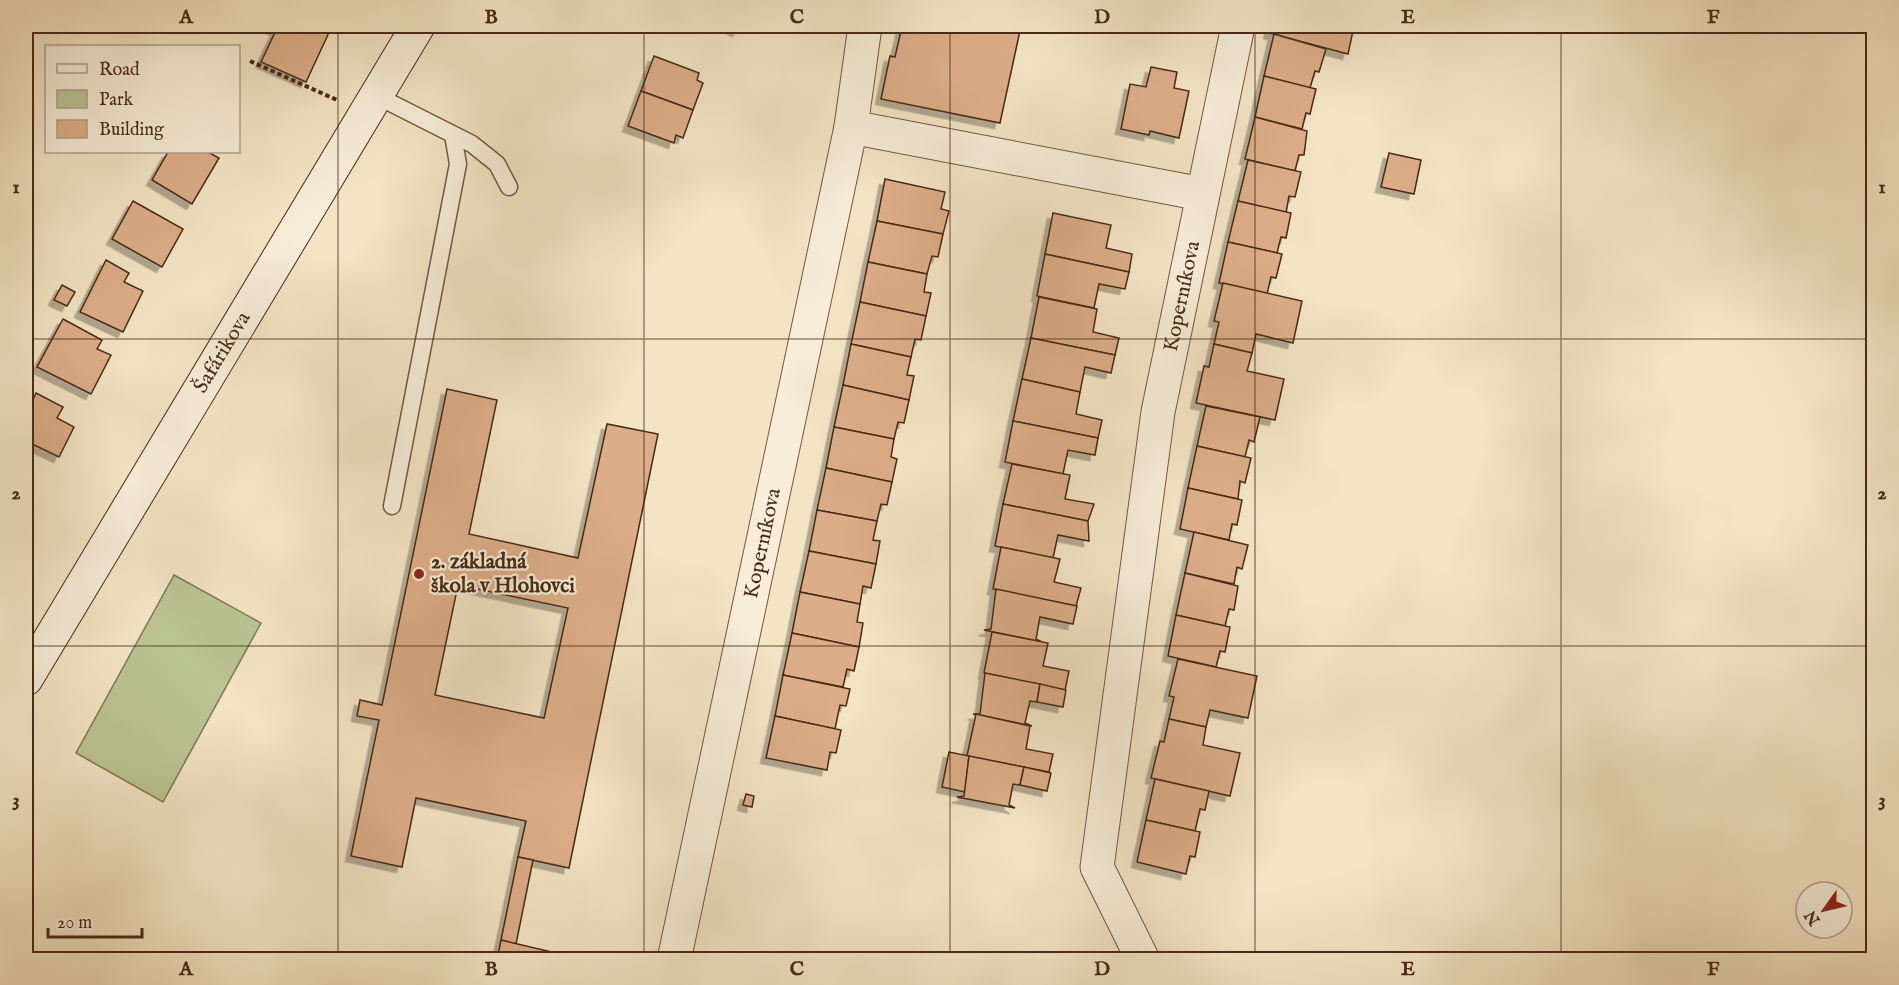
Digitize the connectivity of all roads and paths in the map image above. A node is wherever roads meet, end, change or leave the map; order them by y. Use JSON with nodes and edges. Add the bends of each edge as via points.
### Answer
{"nodes":[{"id":1,"x":418,"y":26,"type":"edge"},
{"id":2,"x":865,"y":26,"type":"edge"},
{"id":3,"x":1238,"y":26,"type":"edge"},
{"id":4,"x":250,"y":62,"type":"dead end"},
{"id":5,"x":370,"y":104,"type":"junction"},
{"id":6,"x":851,"y":127,"type":"junction"},
{"id":7,"x":453,"y":135,"type":"junction"},
{"id":8,"x":508,"y":187,"type":"dead end"},
{"id":9,"x":1202,"y":194,"type":"junction"},
{"id":10,"x":392,"y":506,"type":"dead end"},
{"id":11,"x":26,"y":679,"type":"edge"},
{"id":12,"x":674,"y":960,"type":"edge"},
{"id":13,"x":1143,"y":960,"type":"edge"}],
"edges":[{"from":1,"to":5,"type":"street","name":"Šafárikova"},
{"from":2,"to":6,"type":"street","name":"Koperníkova"},
{"from":3,"to":9,"type":"street","name":"Koperníkova"},
{"from":4,"to":5,"type":"path"},
{"from":5,"to":7,"type":"lane"},
{"from":5,"to":11,"type":"street","name":"Šafárikova"},
{"from":6,"to":9,"type":"street"},
{"from":6,"to":12,"type":"street","name":"Koperníkova"},
{"from":7,"to":8,"type":"lane","via":[[497,164]]},
{"from":7,"to":10,"type":"lane","via":[[458,164]]},
{"from":9,"to":13,"type":"street","name":"Koperníkova","via":[[1158,412],[1096,867]]}]}
